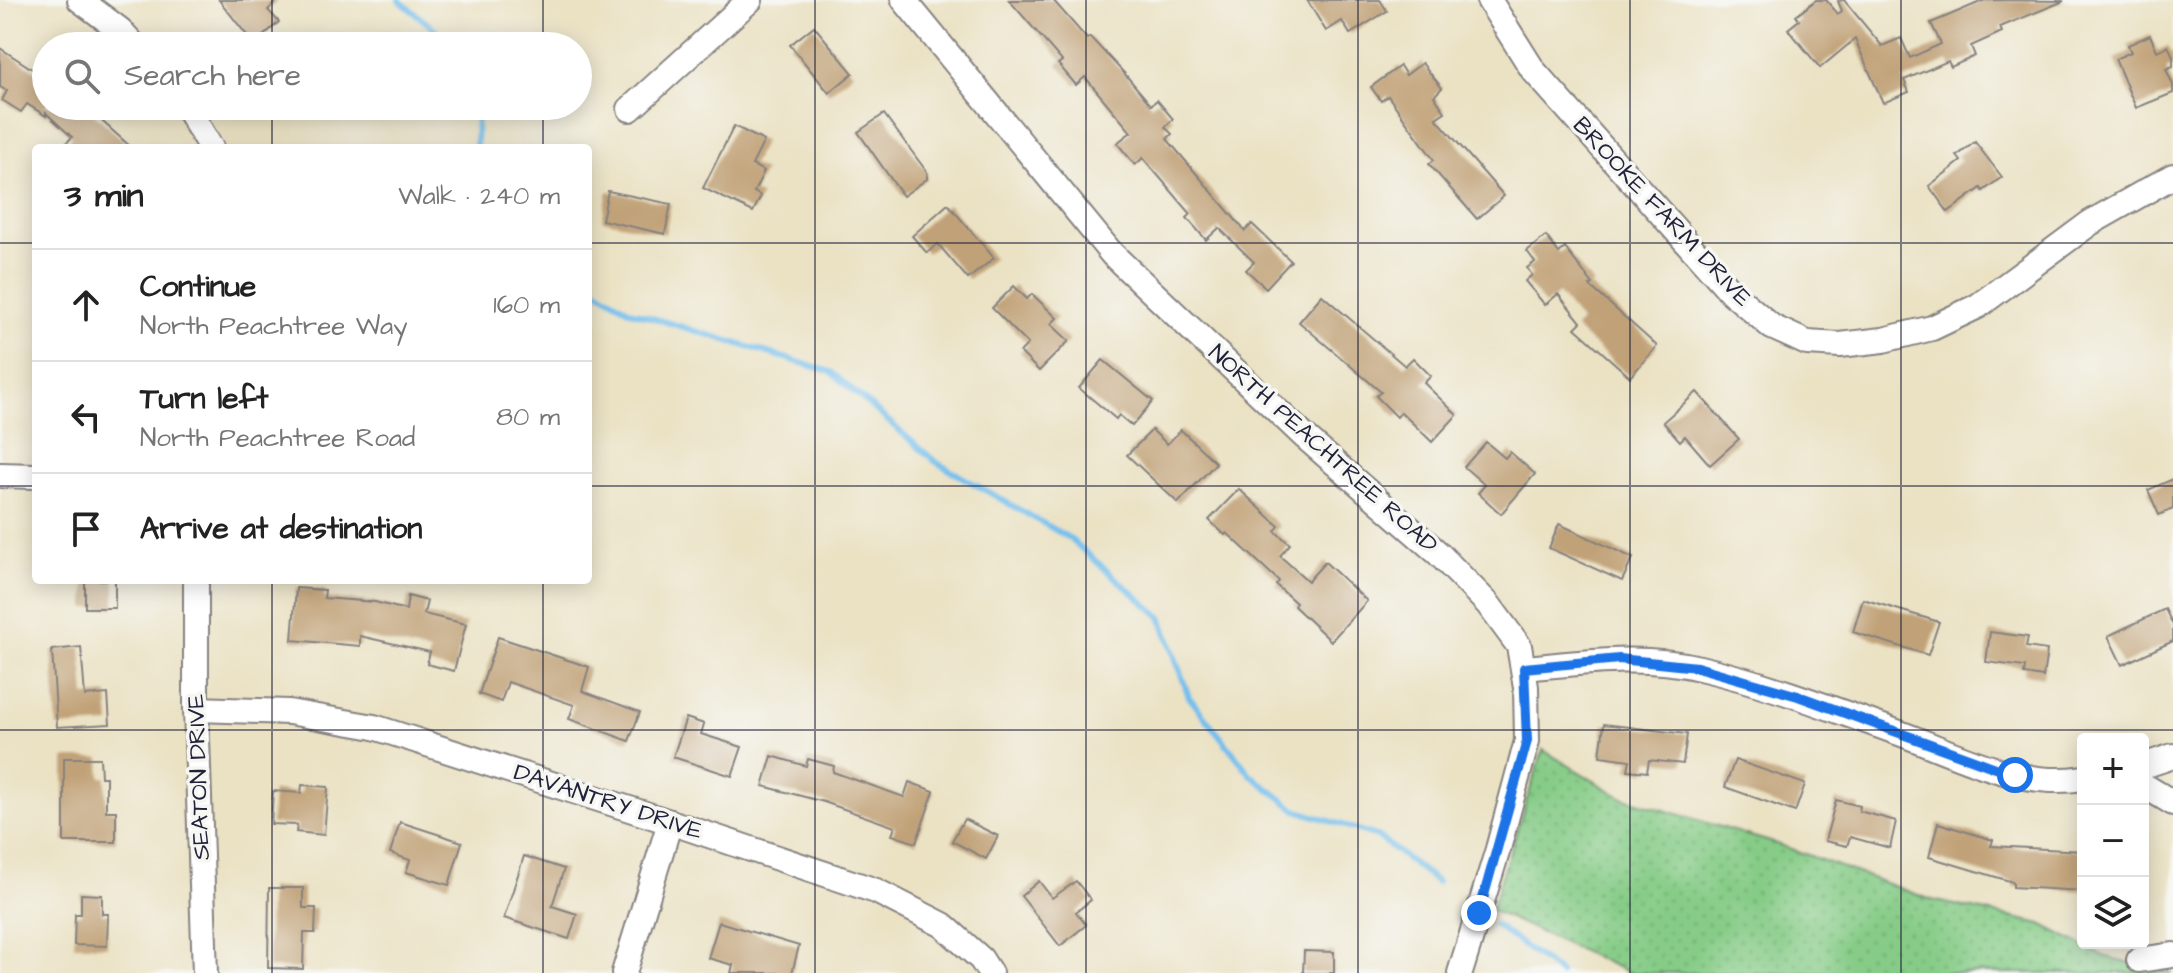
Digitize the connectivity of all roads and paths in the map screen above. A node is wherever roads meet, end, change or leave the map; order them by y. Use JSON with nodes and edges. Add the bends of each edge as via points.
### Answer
{"nodes":[{"id":1,"x":80,"y":0,"type":"edge"},
{"id":2,"x":750,"y":0,"type":"edge"},
{"id":3,"x":904,"y":0,"type":"edge"},
{"id":4,"x":1489,"y":0,"type":"edge"},
{"id":5,"x":122,"y":32,"type":"edge"},
{"id":6,"x":630,"y":109,"type":"dead end"},
{"id":7,"x":194,"y":120,"type":"edge"},
{"id":8,"x":209,"y":144,"type":"edge"},
{"id":9,"x":2173,"y":176,"type":"edge"},
{"id":10,"x":2,"y":475,"type":"edge"},
{"id":11,"x":32,"y":476,"type":"edge"},
{"id":12,"x":196,"y":584,"type":"edge"},
{"id":13,"x":1524,"y":668,"type":"junction"},
{"id":14,"x":196,"y":709,"type":"junction"},
{"id":15,"x":2173,"y":756,"type":"edge"},
{"id":16,"x":2149,"y":764,"type":"edge"},
{"id":17,"x":2077,"y":779,"type":"edge"},
{"id":18,"x":2149,"y":789,"type":"edge"},
{"id":19,"x":2173,"y":803,"type":"edge"},
{"id":20,"x":670,"y":822,"type":"junction"},
{"id":21,"x":2173,"y":955,"type":"edge"},
{"id":22,"x":2139,"y":960,"type":"dead end"},
{"id":23,"x":205,"y":973,"type":"edge"},
{"id":24,"x":624,"y":973,"type":"edge"},
{"id":25,"x":990,"y":973,"type":"edge"},
{"id":26,"x":1460,"y":973,"type":"edge"}],
"edges":[{"from":1,"to":5,"type":"street"},
{"from":2,"to":6,"type":"street"},
{"from":3,"to":13,"type":"street","name":"NORTH PEACHTREE ROAD","via":[[1112,254],[1305,437],[1439,554],[1488,604],[1519,646]]},
{"from":4,"to":9,"type":"street","name":"BROOKE FARM DRIVE","via":[[1533,70],[1731,292],[1772,327],[1807,343],[1883,340],[1932,328],[1978,306],[2090,223]]},
{"from":7,"to":8,"type":"street"},
{"from":10,"to":11,"type":"street"},
{"from":12,"to":14,"type":"street","name":"SEATON DRIVE"},
{"from":13,"to":17,"type":"street","via":[[1619,659],[1697,667],[1798,696],[2015,775]]},
{"from":13,"to":26,"type":"street","name":"NORTH PEACHTREE ROAD","via":[[1527,741]]},
{"from":14,"to":20,"type":"street","name":"DAVANTRY DRIVE","via":[[289,712],[374,727]]},
{"from":14,"to":23,"type":"street","name":"SEATON DRIVE"},
{"from":15,"to":16,"type":"street"},
{"from":18,"to":19,"type":"street"},
{"from":20,"to":24,"type":"street"},
{"from":20,"to":25,"type":"street","name":"DAVANTRY DRIVE","via":[[876,891],[943,925]]},
{"from":21,"to":22,"type":"street"}]}
